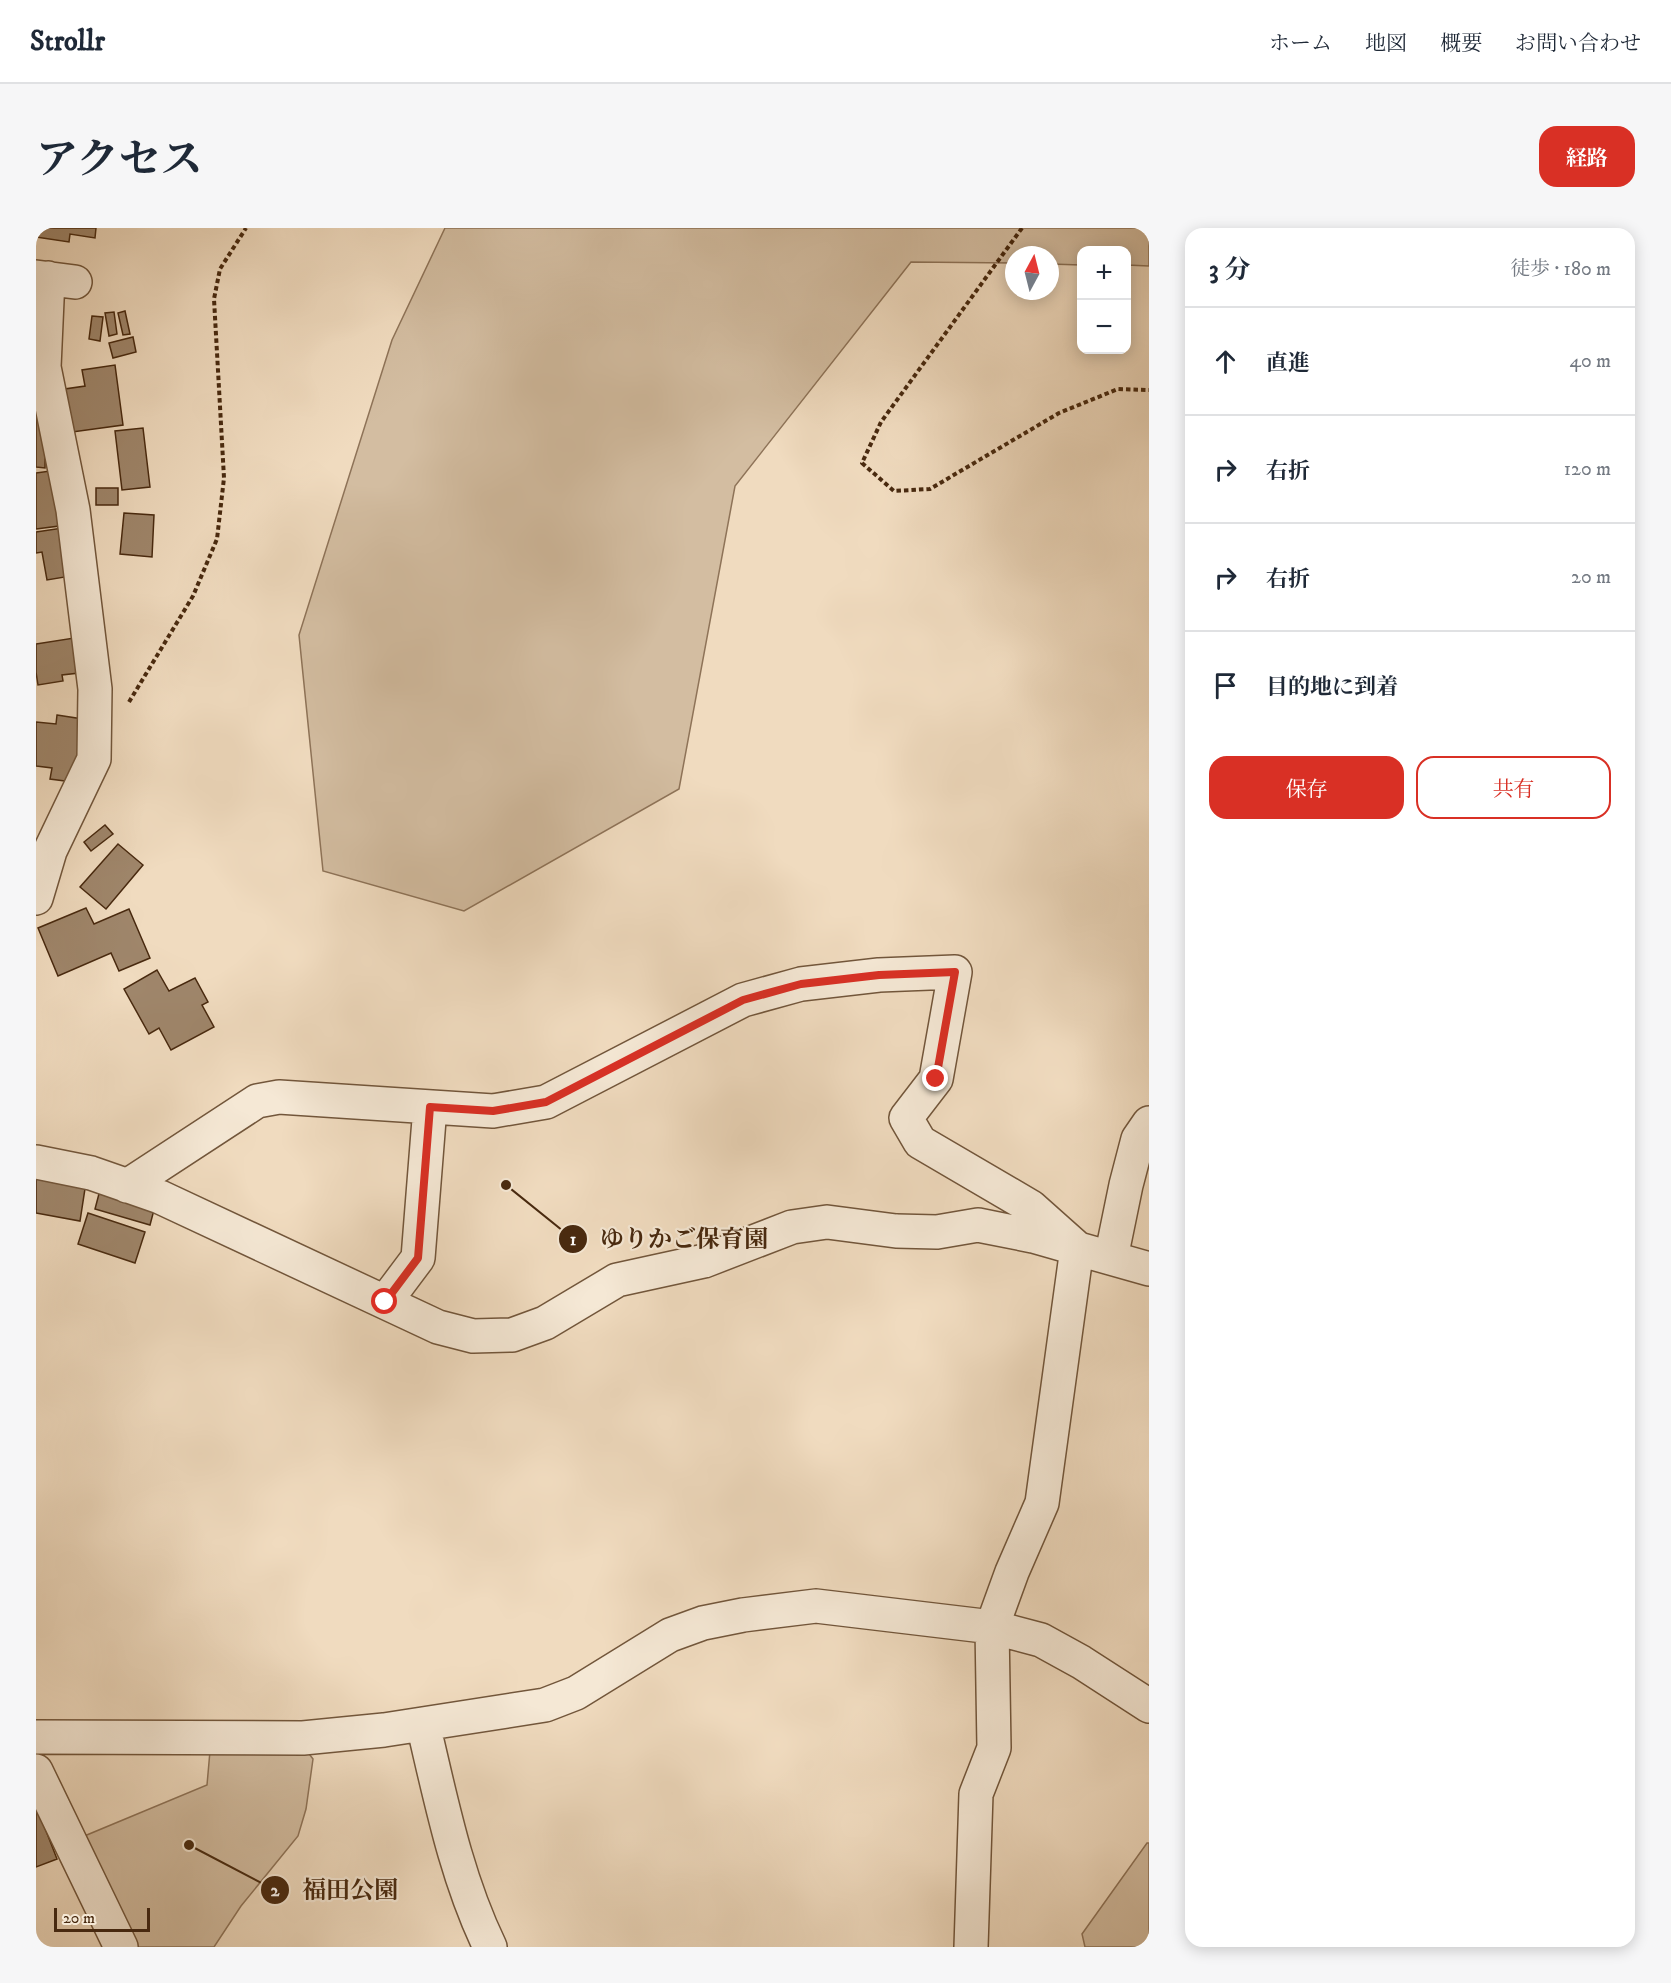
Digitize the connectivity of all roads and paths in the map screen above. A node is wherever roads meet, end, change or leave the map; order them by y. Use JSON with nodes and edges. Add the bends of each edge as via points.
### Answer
{"nodes":[{"id":1,"x":246,"y":228,"type":"edge"},
{"id":2,"x":1022,"y":228,"type":"edge"},
{"id":3,"x":53,"y":279,"type":"edge"},
{"id":4,"x":1149,"y":390,"type":"edge"},
{"id":5,"x":125,"y":708,"type":"dead end"},
{"id":6,"x":36,"y":898,"type":"edge"},
{"id":7,"x":430,"y":1107,"type":"junction"},
{"id":8,"x":1149,"y":1123,"type":"edge"},
{"id":9,"x":37,"y":1154,"type":"edge"},
{"id":10,"x":127,"y":1185,"type":"junction"},
{"id":11,"x":1077,"y":1248,"type":"junction"},
{"id":12,"x":1111,"y":1258,"type":"junction"},
{"id":13,"x":1149,"y":1269,"type":"edge"},
{"id":14,"x":385,"y":1302,"type":"junction"},
{"id":15,"x":992,"y":1627,"type":"junction"},
{"id":16,"x":1149,"y":1706,"type":"edge"},
{"id":17,"x":423,"y":1724,"type":"junction"},
{"id":18,"x":36,"y":1737,"type":"edge"},
{"id":19,"x":36,"y":1771,"type":"edge"},
{"id":20,"x":121,"y":1947,"type":"edge"},
{"id":21,"x":490,"y":1947,"type":"edge"},
{"id":22,"x":971,"y":1947,"type":"edge"}],
"edges":[{"from":1,"to":5,"type":"path","via":[[220,269],[214,299],[224,478],[217,539],[194,596]]},
{"from":2,"to":4,"type":"path","via":[[881,422],[862,463],[894,491],[930,489],[1059,413],[1118,389]]},
{"from":3,"to":6,"type":"street","via":[[44,367],[73,510],[95,689],[94,759],[50,851]]},
{"from":7,"to":10,"type":"street","via":[[279,1097],[258,1101]]},
{"from":7,"to":11,"type":"street","via":[[493,1111],[546,1102],[743,1000],[801,984],[955,972],[936,1079],[906,1118],[920,1142],[1031,1207]]},
{"from":7,"to":14,"type":"street","via":[[418,1258]]},
{"from":8,"to":12,"type":"street","via":[[1138,1139]]},
{"from":9,"to":10,"type":"street"},
{"from":10,"to":14,"type":"street"},
{"from":11,"to":12,"type":"street"},
{"from":11,"to":14,"type":"street","via":[[978,1225],[937,1232],[827,1222],[792,1227],[704,1261],[617,1280],[545,1323],[512,1335],[473,1336],[438,1327]]},
{"from":11,"to":15,"type":"street","via":[[1042,1503]]},
{"from":12,"to":13,"type":"street"},
{"from":15,"to":16,"type":"street","via":[[1041,1640]]},
{"from":15,"to":17,"type":"street","via":[[816,1606],[743,1615],[670,1635],[576,1693],[545,1705]]},
{"from":15,"to":22,"type":"street","via":[[994,1748],[976,1794]]},
{"from":17,"to":18,"type":"street","via":[[303,1738]]},
{"from":17,"to":21,"type":"street","via":[[455,1857]]},
{"from":19,"to":20,"type":"street"}]}
